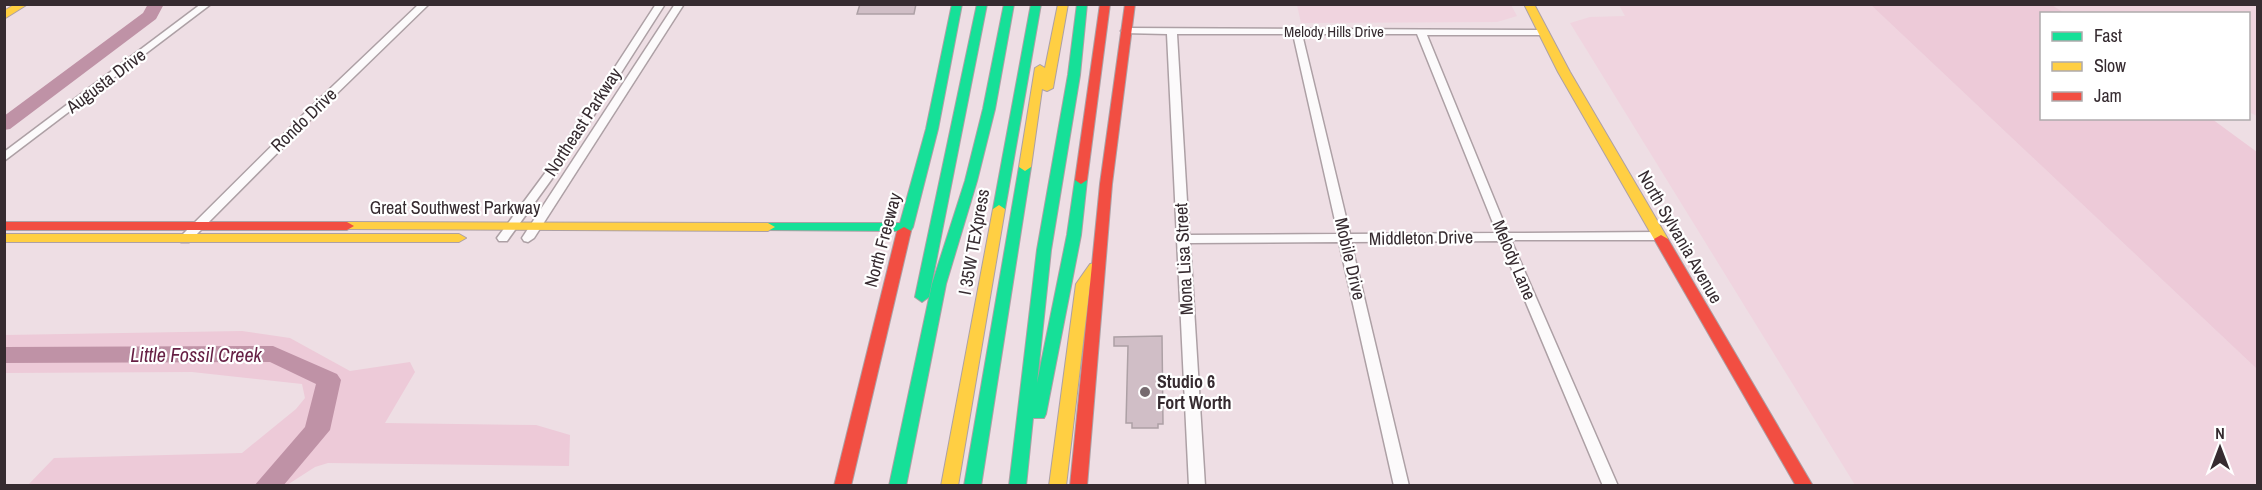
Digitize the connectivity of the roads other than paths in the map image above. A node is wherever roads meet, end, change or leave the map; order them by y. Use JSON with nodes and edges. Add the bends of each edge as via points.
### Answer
{"nodes":[{"id":1,"x":23,"y":4,"type":"edge"},
{"id":2,"x":207,"y":4,"type":"edge"},
{"id":3,"x":425,"y":4,"type":"edge"},
{"id":4,"x":661,"y":4,"type":"edge"},
{"id":5,"x":680,"y":4,"type":"edge"},
{"id":6,"x":957,"y":4,"type":"edge"},
{"id":7,"x":982,"y":4,"type":"edge"},
{"id":8,"x":1009,"y":4,"type":"edge"},
{"id":9,"x":1020,"y":4,"type":"edge"},
{"id":10,"x":1036,"y":4,"type":"edge"},
{"id":11,"x":1050,"y":4,"type":"edge"},
{"id":12,"x":1063,"y":4,"type":"edge"},
{"id":13,"x":1082,"y":4,"type":"edge"},
{"id":14,"x":1105,"y":4,"type":"edge"},
{"id":15,"x":1130,"y":4,"type":"edge"},
{"id":16,"x":1529,"y":4,"type":"edge"},
{"id":17,"x":4,"y":16,"type":"edge"},
{"id":18,"x":1126,"y":32,"type":"junction"},
{"id":19,"x":1172,"y":32,"type":"junction"},
{"id":20,"x":1297,"y":32,"type":"junction"},
{"id":21,"x":1421,"y":32,"type":"junction"},
{"id":22,"x":1543,"y":32,"type":"junction"},
{"id":23,"x":587,"y":116,"type":"junction"},
{"id":24,"x":610,"y":116,"type":"junction"},
{"id":25,"x":1031,"y":128,"type":"junction"},
{"id":26,"x":4,"y":158,"type":"edge"},
{"id":27,"x":4,"y":226,"type":"edge"},
{"id":28,"x":198,"y":226,"type":"junction"},
{"id":29,"x":507,"y":232,"type":"junction"},
{"id":30,"x":532,"y":232,"type":"junction"},
{"id":31,"x":905,"y":232,"type":"junction"},
{"id":32,"x":1659,"y":236,"type":"junction"},
{"id":33,"x":1504,"y":237,"type":"junction"},
{"id":34,"x":4,"y":238,"type":"edge"},
{"id":35,"x":185,"y":239,"type":"junction"},
{"id":36,"x":1183,"y":239,"type":"junction"},
{"id":37,"x":1346,"y":239,"type":"junction"},
{"id":38,"x":989,"y":258,"type":"junction"},
{"id":39,"x":1095,"y":267,"type":"junction"},
{"id":40,"x":1020,"y":456,"type":"junction"},
{"id":41,"x":842,"y":486,"type":"edge"},
{"id":42,"x":883,"y":486,"type":"edge"},
{"id":43,"x":897,"y":486,"type":"edge"},
{"id":44,"x":949,"y":486,"type":"edge"},
{"id":45,"x":972,"y":486,"type":"edge"},
{"id":46,"x":1017,"y":486,"type":"edge"},
{"id":47,"x":1057,"y":486,"type":"edge"},
{"id":48,"x":1078,"y":486,"type":"edge"},
{"id":49,"x":1197,"y":486,"type":"edge"},
{"id":50,"x":1402,"y":486,"type":"edge"},
{"id":51,"x":1611,"y":486,"type":"edge"},
{"id":52,"x":1805,"y":486,"type":"edge"}],
"edges":[{"from":1,"to":17,"type":"main road"},
{"from":2,"to":26,"type":"street","name":"Augusta Drive"},
{"from":3,"to":28,"type":"street","name":"Rondo Drive"},
{"from":4,"to":23,"type":"street","name":"Northeast Parkway"},
{"from":5,"to":24,"type":"street","name":"Northeast Parkway"},
{"from":6,"to":31,"type":"main road","name":"North Freeway","via":[[932,129]]},
{"from":7,"to":42,"type":"main road"},
{"from":8,"to":43,"type":"main road","via":[[989,109],[939,284]]},
{"from":9,"to":38,"type":"main road","via":[[983,248]]},
{"from":10,"to":38,"type":"main road","name":"I 35W TEXpress"},
{"from":11,"to":25,"type":"main road"},
{"from":12,"to":25,"type":"main road","via":[[1041,112]]},
{"from":13,"to":40,"type":"main road","via":[[1044,250]]},
{"from":14,"to":40,"type":"main road","via":[[1081,190],[1054,343],[1034,434]]},
{"from":15,"to":18,"type":"main road"},
{"from":16,"to":22,"type":"main road","name":"North Sylvania Avenue"},
{"from":18,"to":19,"type":"street","name":"Melody Hills Drive"},
{"from":18,"to":39,"type":"main road"},
{"from":19,"to":20,"type":"street","name":"Melody Hills Drive"},
{"from":19,"to":36,"type":"street","name":"Mona Lisa Street"},
{"from":20,"to":21,"type":"street","name":"Melody Hills Drive"},
{"from":20,"to":37,"type":"street","name":"Mobile Drive"},
{"from":21,"to":22,"type":"street","name":"Melody Hills Drive"},
{"from":21,"to":33,"type":"street","name":"Melody Lane"},
{"from":22,"to":32,"type":"main road","name":"North Sylvania Avenue"},
{"from":23,"to":24,"type":"street"},
{"from":23,"to":29,"type":"street","name":"Northeast Parkway","via":[[559,162]]},
{"from":24,"to":30,"type":"street","name":"Northeast Parkway"},
{"from":25,"to":45,"type":"main road"},
{"from":27,"to":28,"type":"main road","name":"Great Southwest Parkway"},
{"from":28,"to":29,"type":"main road","name":"Great Southwest Parkway"},
{"from":28,"to":35,"type":"street","name":"Rondo Drive"},
{"from":29,"to":30,"type":"main road","name":"Great Southwest Parkway"},
{"from":29,"to":35,"type":"main road","name":"Great Southwest Parkway"},
{"from":30,"to":31,"type":"main road","name":"Great Southwest Parkway"},
{"from":31,"to":41,"type":"main road","name":"North Freeway","via":[[887,292]]},
{"from":32,"to":33,"type":"street","name":"Middleton Drive"},
{"from":32,"to":52,"type":"main road","name":"North Sylvania Avenue"},
{"from":33,"to":37,"type":"street","name":"Middleton Drive"},
{"from":33,"to":51,"type":"street","name":"Melody Lane"},
{"from":34,"to":35,"type":"main road","name":"Great Southwest Parkway"},
{"from":36,"to":37,"type":"street","name":"Middleton Drive"},
{"from":36,"to":49,"type":"street","name":"Mona Lisa Street"},
{"from":37,"to":50,"type":"street","name":"Mobile Drive"},
{"from":38,"to":44,"type":"main road","name":"I 35W TEXpress"},
{"from":39,"to":47,"type":"main road","via":[[1083,284]]},
{"from":39,"to":48,"type":"main road"},
{"from":40,"to":46,"type":"main road"}]}
